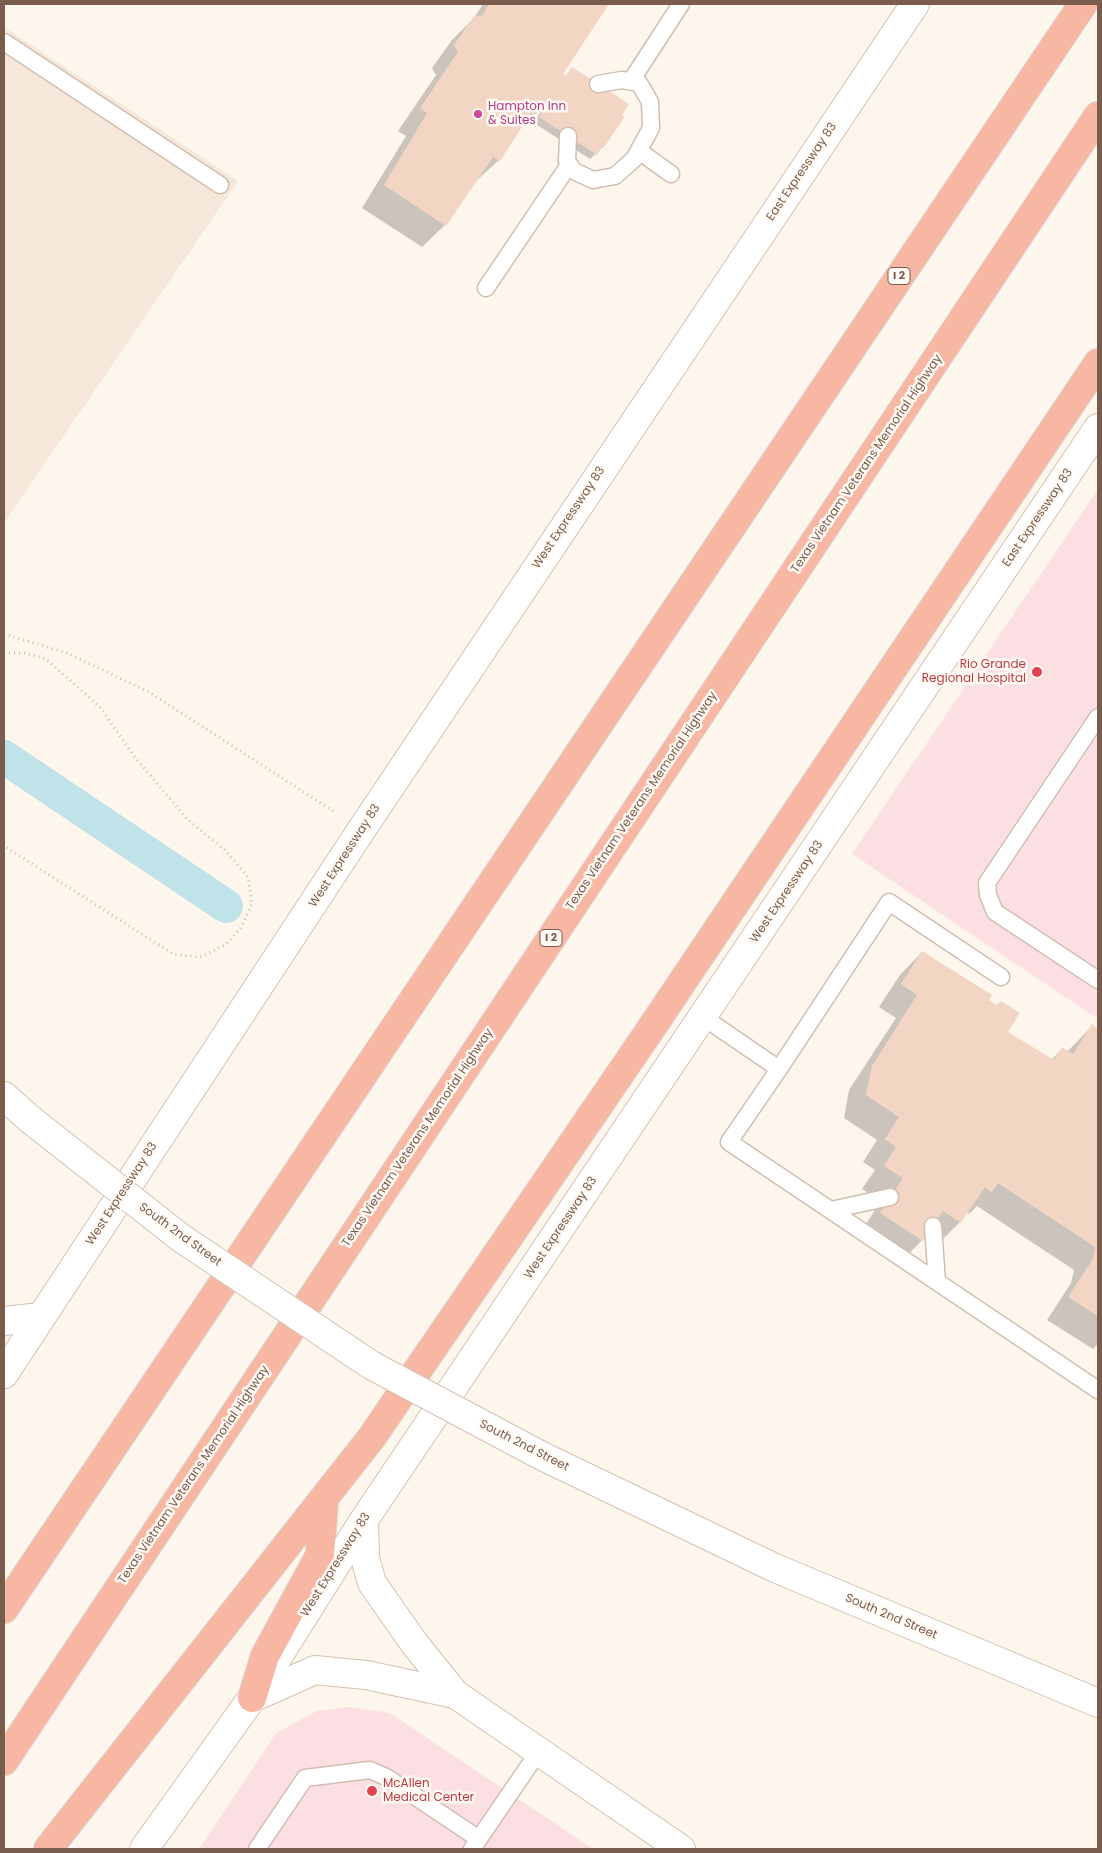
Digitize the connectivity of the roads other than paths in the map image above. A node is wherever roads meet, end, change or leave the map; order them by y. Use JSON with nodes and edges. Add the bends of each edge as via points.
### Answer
{"nodes":[{"id":1,"x":681,"y":4,"type":"edge"},
{"id":2,"x":915,"y":4,"type":"edge"},
{"id":3,"x":1083,"y":4,"type":"edge"},
{"id":4,"x":4,"y":42,"type":"edge"},
{"id":5,"x":631,"y":81,"type":"junction"},
{"id":6,"x":598,"y":84,"type":"dead end"},
{"id":7,"x":1098,"y":116,"type":"edge"},
{"id":8,"x":568,"y":136,"type":"dead end"},
{"id":9,"x":638,"y":151,"type":"junction"},
{"id":10,"x":569,"y":165,"type":"junction"},
{"id":11,"x":671,"y":174,"type":"dead end"},
{"id":12,"x":220,"y":184,"type":"dead end"},
{"id":13,"x":486,"y":288,"type":"dead end"},
{"id":14,"x":689,"y":339,"type":"joint"},
{"id":15,"x":1098,"y":363,"type":"edge"},
{"id":16,"x":1098,"y":428,"type":"edge"},
{"id":17,"x":978,"y":607,"type":"joint"},
{"id":18,"x":1098,"y":717,"type":"edge"},
{"id":19,"x":1001,"y":977,"type":"dead end"},
{"id":20,"x":1098,"y":980,"type":"edge"},
{"id":21,"x":703,"y":1017,"type":"junction"},
{"id":22,"x":779,"y":1069,"type":"junction"},
{"id":23,"x":4,"y":1096,"type":"edge"},
{"id":24,"x":890,"y":1197,"type":"dead end"},
{"id":25,"x":831,"y":1210,"type":"junction"},
{"id":26,"x":933,"y":1226,"type":"dead end"},
{"id":27,"x":937,"y":1282,"type":"junction"},
{"id":28,"x":41,"y":1317,"type":"junction"},
{"id":29,"x":4,"y":1321,"type":"edge"},
{"id":30,"x":4,"y":1374,"type":"edge"},
{"id":31,"x":1098,"y":1390,"type":"edge"},
{"id":32,"x":324,"y":1500,"type":"junction"},
{"id":33,"x":364,"y":1520,"type":"junction"},
{"id":34,"x":4,"y":1610,"type":"edge"},
{"id":35,"x":455,"y":1694,"type":"junction"},
{"id":36,"x":252,"y":1698,"type":"junction"},
{"id":37,"x":1098,"y":1704,"type":"edge"},
{"id":38,"x":538,"y":1751,"type":"junction"},
{"id":39,"x":4,"y":1761,"type":"edge"},
{"id":40,"x":475,"y":1844,"type":"edge"},
{"id":41,"x":48,"y":1849,"type":"edge"},
{"id":42,"x":144,"y":1849,"type":"edge"},
{"id":43,"x":257,"y":1849,"type":"edge"},
{"id":44,"x":681,"y":1849,"type":"edge"}],
"edges":[{"from":1,"to":5,"type":"lane"},
{"from":2,"to":14,"type":"main road","name":"East Expressway 83"},
{"from":3,"to":34,"type":"highway","number":"I 2"},
{"from":4,"to":12,"type":"lane"},
{"from":5,"to":6,"type":"lane"},
{"from":5,"to":9,"type":"lane","via":[[639,83],[650,102],[651,128]]},
{"from":7,"to":39,"type":"highway","name":"Texas Vietnam Veterans Memorial Highway","number":"I 2"},
{"from":8,"to":10,"type":"lane"},
{"from":9,"to":10,"type":"lane","via":[[615,176],[593,180]]},
{"from":9,"to":11,"type":"lane"},
{"from":10,"to":13,"type":"lane"},
{"from":14,"to":28,"type":"main road","name":"West Expressway 83"},
{"from":15,"to":32,"type":"highway","via":[[457,1314]]},
{"from":16,"to":17,"type":"main road","name":"East Expressway 83"},
{"from":17,"to":21,"type":"main road","name":"West Expressway 83"},
{"from":18,"to":20,"type":"lane","via":[[987,883],[995,912]]},
{"from":19,"to":22,"type":"lane","via":[[889,902]]},
{"from":21,"to":22,"type":"lane"},
{"from":21,"to":33,"type":"main road","name":"West Expressway 83"},
{"from":22,"to":25,"type":"lane","via":[[728,1142]]},
{"from":23,"to":37,"type":"main road","name":"South 2nd Street","bridge":true,"via":[[181,1238],[371,1365],[542,1456],[775,1568]]},
{"from":24,"to":25,"type":"lane"},
{"from":25,"to":27,"type":"lane"},
{"from":26,"to":27,"type":"lane"},
{"from":27,"to":31,"type":"lane"},
{"from":28,"to":29,"type":"main road"},
{"from":28,"to":30,"type":"main road","name":"West Expressway 83"},
{"from":32,"to":36,"type":"highway","via":[[320,1555],[266,1656]]},
{"from":32,"to":41,"type":"highway"},
{"from":33,"to":35,"type":"main road","via":[[365,1558],[372,1583]]},
{"from":33,"to":36,"type":"main road","name":"West Expressway 83"},
{"from":35,"to":36,"type":"main road","via":[[366,1675],[315,1670]]},
{"from":35,"to":38,"type":"main road"},
{"from":36,"to":42,"type":"main road","name":"West Expressway 83"},
{"from":38,"to":40,"type":"lane"},
{"from":38,"to":44,"type":"main road"},
{"from":40,"to":43,"type":"lane","via":[[386,1777],[370,1770],[305,1778]]}]}
